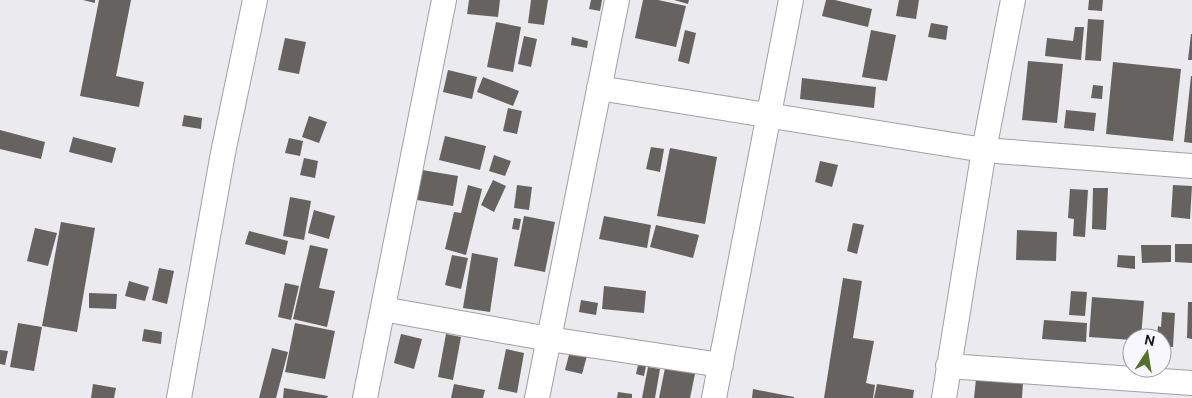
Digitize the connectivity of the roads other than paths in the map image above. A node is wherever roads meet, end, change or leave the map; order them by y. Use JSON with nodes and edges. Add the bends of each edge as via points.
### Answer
{"nodes":[{"id":1,"x":255,"y":0,"type":"edge"},
{"id":2,"x":444,"y":0,"type":"edge"},
{"id":3,"x":617,"y":0,"type":"edge"},
{"id":4,"x":792,"y":0,"type":"edge"},
{"id":5,"x":1013,"y":0,"type":"edge"},
{"id":6,"x":599,"y":88,"type":"junction"},
{"id":7,"x":769,"y":116,"type":"junction"},
{"id":8,"x":984,"y":150,"type":"junction"},
{"id":9,"x":1192,"y":166,"type":"edge"},
{"id":10,"x":383,"y":309,"type":"junction"},
{"id":11,"x":549,"y":339,"type":"junction"},
{"id":12,"x":721,"y":365,"type":"junction"},
{"id":13,"x":948,"y":366,"type":"junction"},
{"id":14,"x":1192,"y":383,"type":"edge"},
{"id":15,"x":179,"y":398,"type":"edge"},
{"id":16,"x":365,"y":398,"type":"edge"},
{"id":17,"x":537,"y":398,"type":"edge"},
{"id":18,"x":714,"y":398,"type":"edge"},
{"id":19,"x":944,"y":398,"type":"edge"}],
"edges":[{"from":1,"to":15,"type":"street","via":[[223,153]]},
{"from":2,"to":10,"type":"street"},
{"from":3,"to":6,"type":"street"},
{"from":4,"to":7,"type":"street"},
{"from":5,"to":8,"type":"street"},
{"from":6,"to":7,"type":"street"},
{"from":6,"to":11,"type":"street"},
{"from":7,"to":8,"type":"street"},
{"from":7,"to":12,"type":"street"},
{"from":8,"to":9,"type":"street"},
{"from":8,"to":13,"type":"street"},
{"from":10,"to":11,"type":"street"},
{"from":10,"to":16,"type":"street"},
{"from":11,"to":12,"type":"street"},
{"from":11,"to":17,"type":"street"},
{"from":12,"to":18,"type":"street"},
{"from":13,"to":14,"type":"street"},
{"from":13,"to":19,"type":"street"}]}
